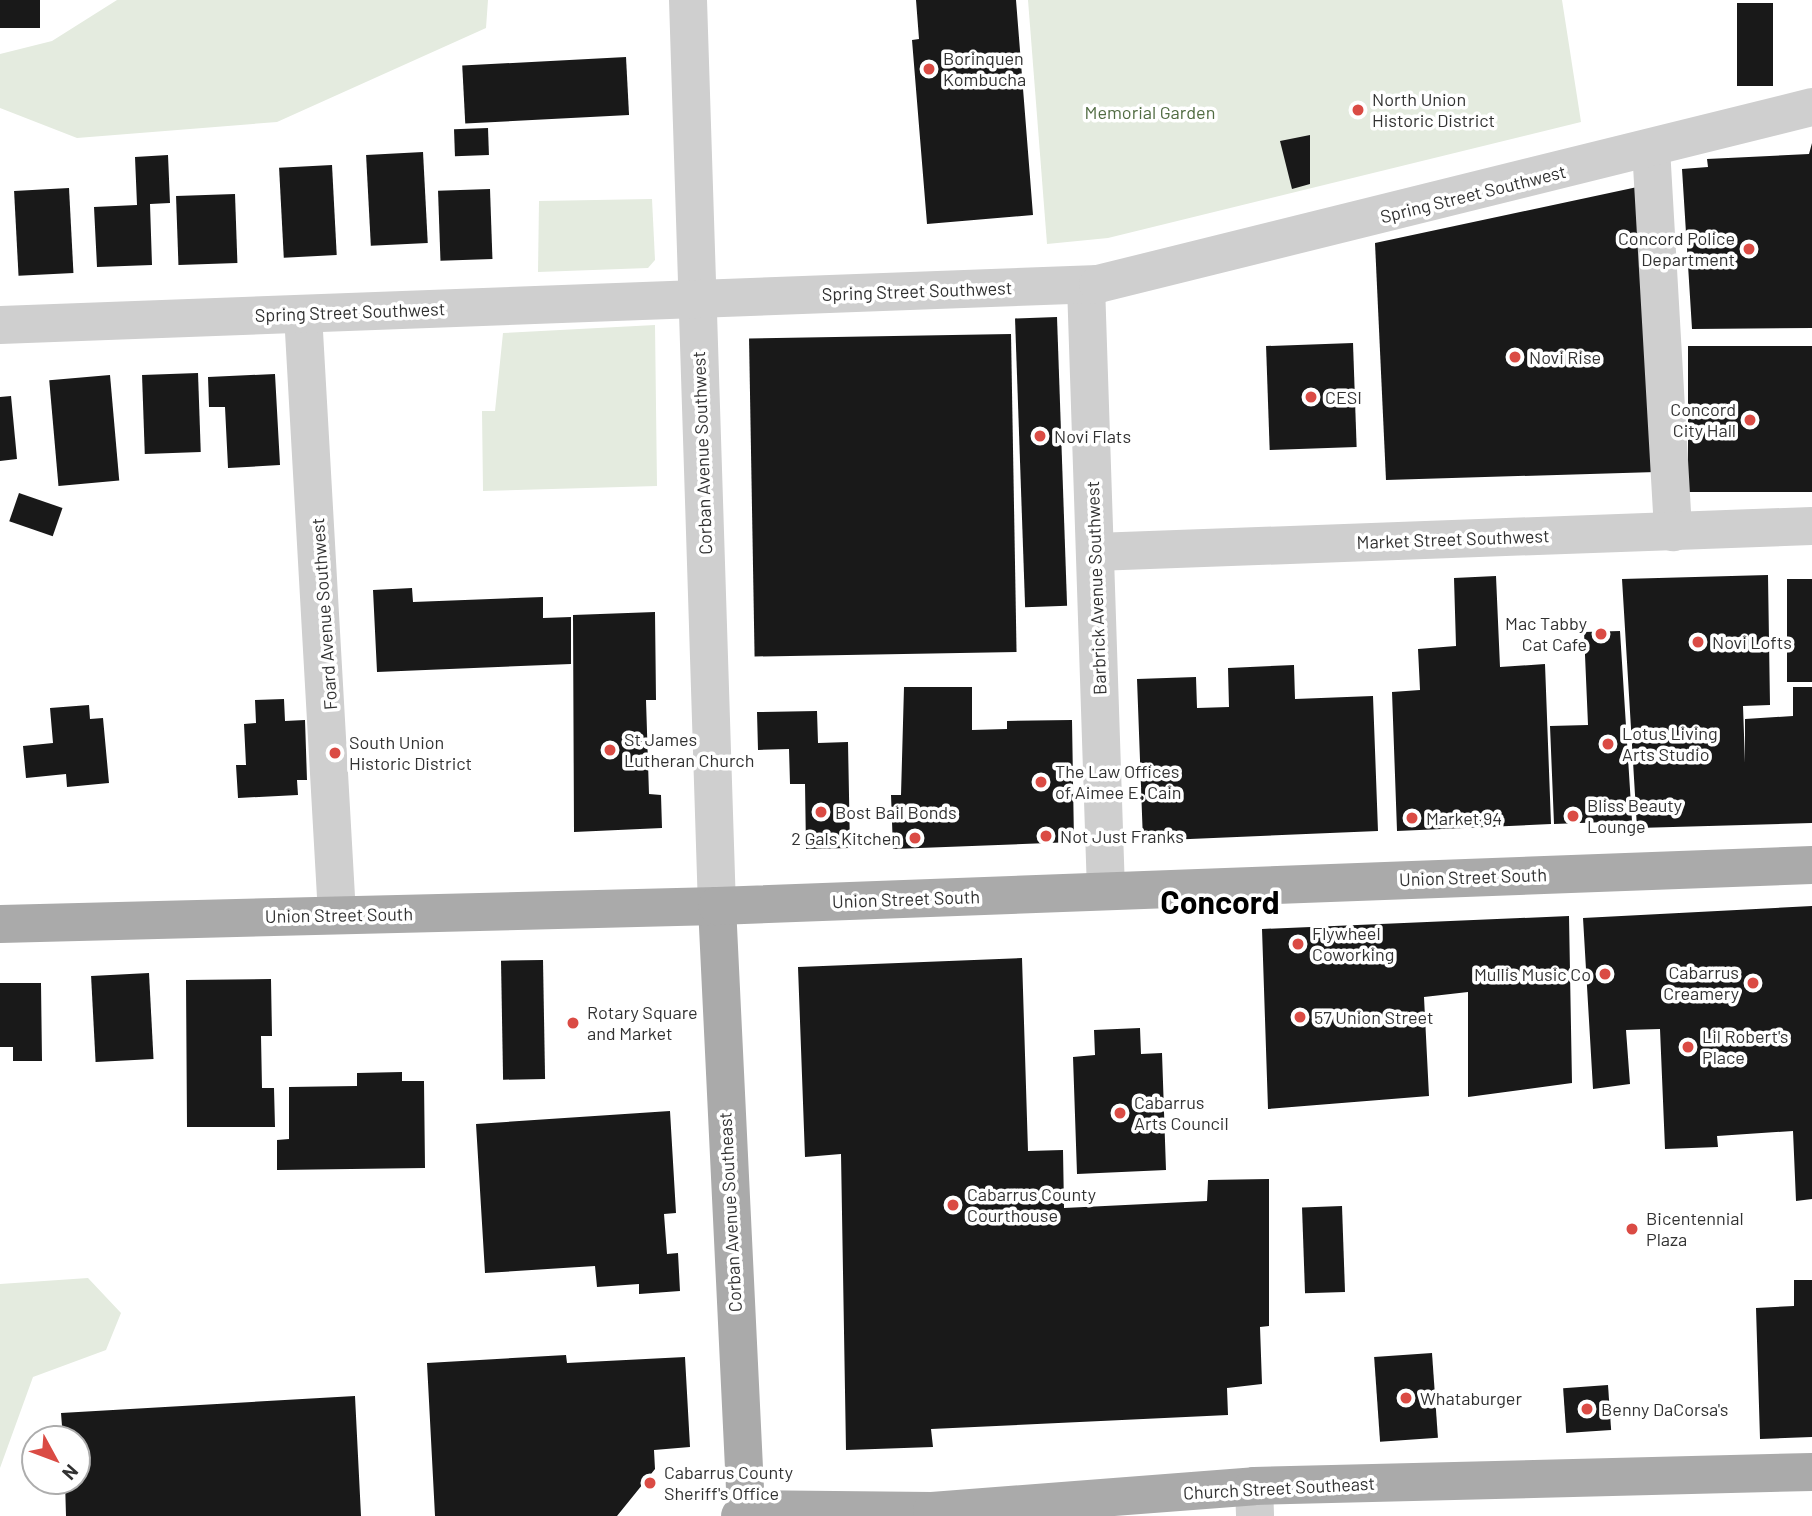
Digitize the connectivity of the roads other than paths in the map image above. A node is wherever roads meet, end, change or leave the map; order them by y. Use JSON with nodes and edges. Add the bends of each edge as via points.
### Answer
{"nodes":[{"id":1,"x":688,"y":0,"type":"edge"},
{"id":2,"x":1812,"y":107,"type":"edge"},
{"id":3,"x":1651,"y":149,"type":"junction"},
{"id":4,"x":1086,"y":285,"type":"junction"},
{"id":5,"x":698,"y":299,"type":"junction"},
{"id":6,"x":303,"y":314,"type":"junction"},
{"id":7,"x":0,"y":325,"type":"edge"},
{"id":8,"x":1812,"y":526,"type":"edge"},
{"id":9,"x":1674,"y":531,"type":"junction"},
{"id":10,"x":1095,"y":552,"type":"junction"},
{"id":11,"x":1812,"y":864,"type":"edge"},
{"id":12,"x":1106,"y":891,"type":"junction"},
{"id":13,"x":717,"y":906,"type":"junction"},
{"id":14,"x":337,"y":915,"type":"junction"},
{"id":15,"x":0,"y":924,"type":"edge"},
{"id":16,"x":1812,"y":1472,"type":"edge"},
{"id":17,"x":1255,"y":1501,"type":"edge"},
{"id":18,"x":743,"y":1513,"type":"edge"}],
"edges":[{"from":1,"to":5,"type":"street","name":"Corban Avenue Southwest"},
{"from":2,"to":3,"type":"street","name":"Spring Street Southwest"},
{"from":3,"to":4,"type":"street","name":"Spring Street Southwest"},
{"from":3,"to":9,"type":"street"},
{"from":4,"to":5,"type":"street","name":"Spring Street Southwest"},
{"from":4,"to":10,"type":"street","name":"Barbrick Avenue Southwest"},
{"from":5,"to":6,"type":"street","name":"Spring Street Southwest"},
{"from":5,"to":13,"type":"street","name":"Corban Avenue Southwest"},
{"from":6,"to":7,"type":"street","name":"Spring Street Southwest"},
{"from":6,"to":14,"type":"street","name":"Foard Avenue Southwest"},
{"from":8,"to":9,"type":"street","name":"Market Street Southwest"},
{"from":9,"to":10,"type":"street","name":"Market Street Southwest"},
{"from":10,"to":12,"type":"street","name":"Barbrick Avenue Southwest"},
{"from":11,"to":12,"type":"main road","name":"Union Street South"},
{"from":12,"to":13,"type":"main road","name":"Union Street South"},
{"from":13,"to":14,"type":"main road","name":"Union Street South"},
{"from":13,"to":18,"type":"main road","name":"Corban Avenue Southeast"},
{"from":14,"to":15,"type":"main road","name":"Union Street South"},
{"from":16,"to":17,"type":"main road","name":"Church Street Southeast"},
{"from":17,"to":18,"type":"main road","name":"Church Street Southeast"}]}
